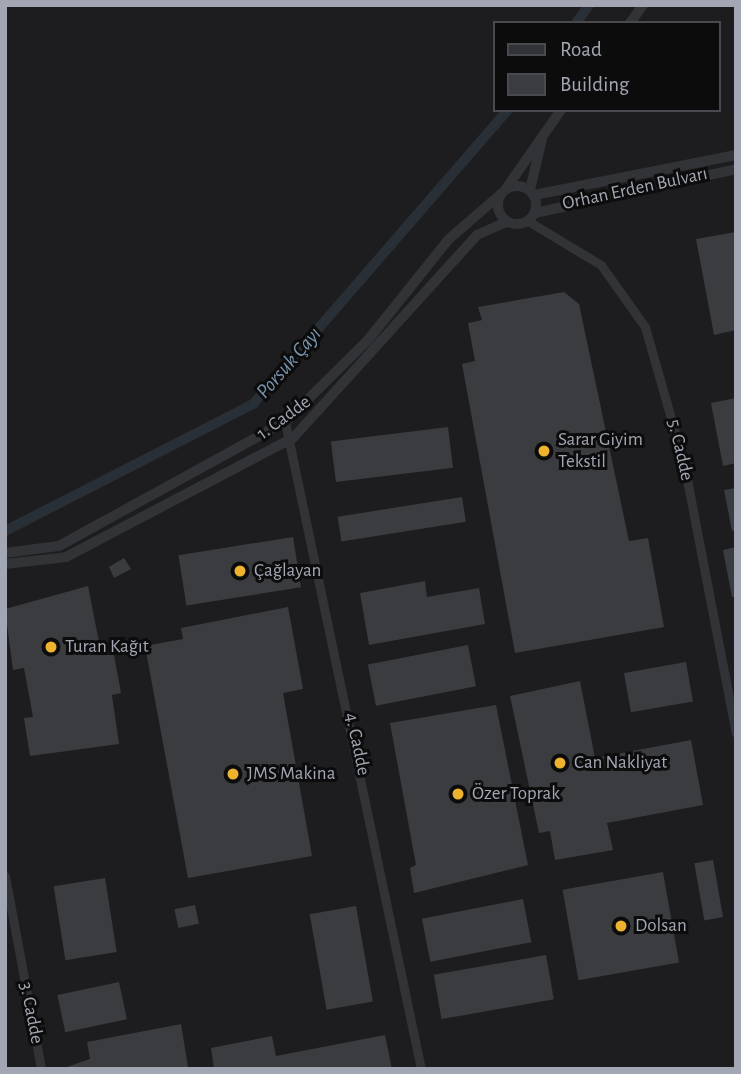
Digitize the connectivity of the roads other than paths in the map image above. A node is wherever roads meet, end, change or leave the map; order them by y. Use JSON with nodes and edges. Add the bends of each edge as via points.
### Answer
{"nodes":[{"id":1,"x":643,"y":5,"type":"edge"},
{"id":2,"x":631,"y":21,"type":"edge"},
{"id":3,"x":559,"y":112,"type":"edge"},
{"id":4,"x":545,"y":130,"type":"junction"},
{"id":5,"x":736,"y":155,"type":"edge"},
{"id":6,"x":736,"y":169,"type":"edge"},
{"id":7,"x":503,"y":192,"type":"junction"},
{"id":8,"x":532,"y":193,"type":"junction"},
{"id":9,"x":532,"y":217,"type":"junction"},
{"id":10,"x":506,"y":222,"type":"junction"},
{"id":11,"x":285,"y":422,"type":"junction"},
{"id":12,"x":293,"y":438,"type":"junction"},
{"id":13,"x":5,"y":553,"type":"edge"},
{"id":14,"x":5,"y":564,"type":"edge"},
{"id":15,"x":736,"y":733,"type":"edge"},
{"id":16,"x":5,"y":876,"type":"edge"},
{"id":17,"x":41,"y":1069,"type":"edge"},
{"id":18,"x":421,"y":1069,"type":"edge"}],
"edges":[{"from":1,"to":2,"type":"street"},
{"from":3,"to":4,"type":"street","name":"1. Cadde"},
{"from":4,"to":7,"type":"street","name":"1. Cadde"},
{"from":4,"to":8,"type":"street"},
{"from":5,"to":8,"type":"street","name":"Orhan Erden Bulvarı"},
{"from":6,"to":9,"type":"street","name":"Orhan Erden Bulvarı"},
{"from":7,"to":8,"type":"street","name":"Orhan Erden Bulvarı"},
{"from":7,"to":10,"type":"street","via":[[498,206]]},
{"from":7,"to":11,"type":"street","name":"1. Cadde","via":[[449,239],[368,340]]},
{"from":8,"to":9,"type":"street","name":"Orhan Erden Bulvarı"},
{"from":9,"to":10,"type":"street","name":"Orhan Erden Bulvarı"},
{"from":9,"to":15,"type":"street","name":"5. Cadde","via":[[601,265],[645,327],[684,464]]},
{"from":10,"to":12,"type":"street","name":"1. Cadde","via":[[477,235]]},
{"from":11,"to":12,"type":"street","name":"4. Cadde"},
{"from":11,"to":13,"type":"street","name":"1. Cadde","via":[[59,546]]},
{"from":12,"to":14,"type":"street","name":"1. Cadde","via":[[66,557]]},
{"from":12,"to":18,"type":"street","name":"4. Cadde"},
{"from":16,"to":17,"type":"street","name":"3. Cadde"}]}
